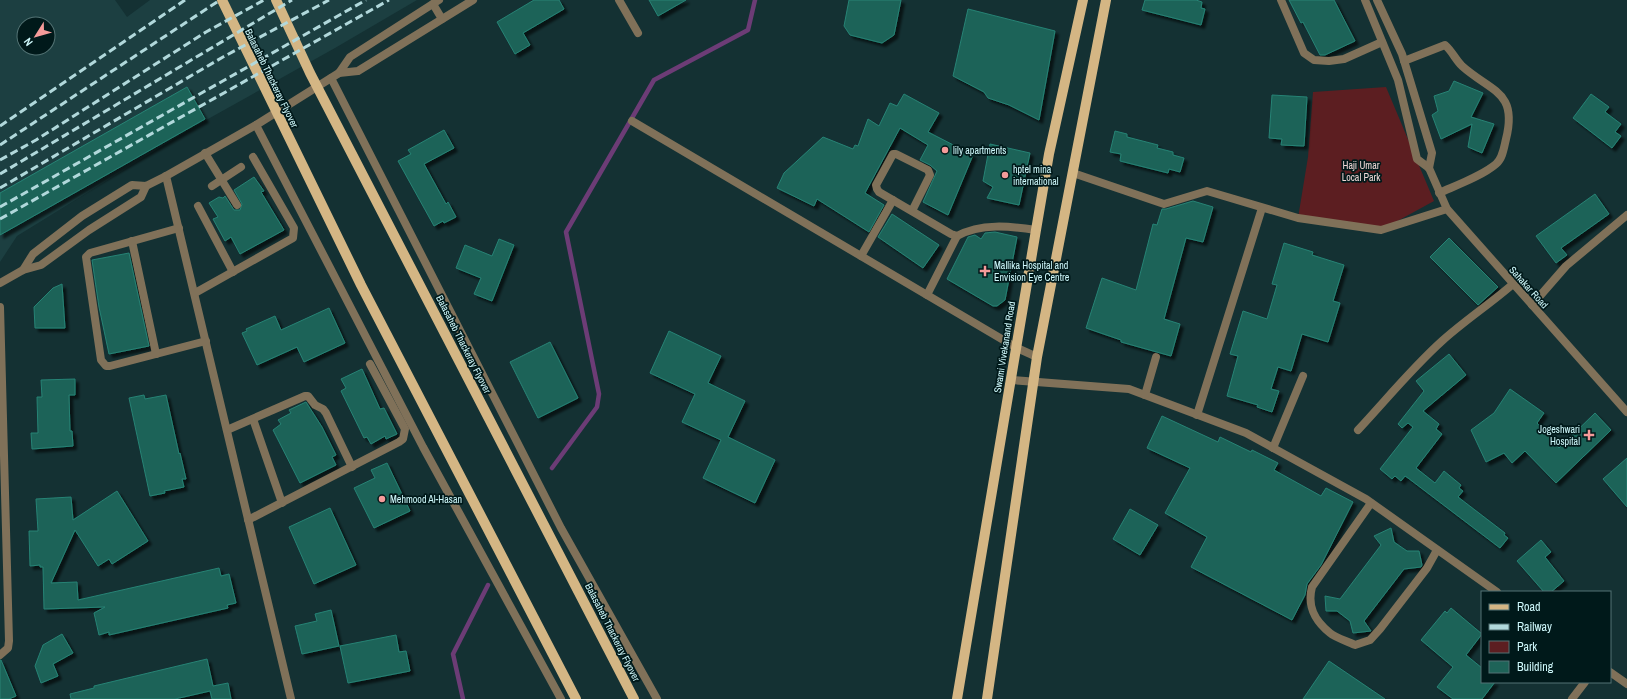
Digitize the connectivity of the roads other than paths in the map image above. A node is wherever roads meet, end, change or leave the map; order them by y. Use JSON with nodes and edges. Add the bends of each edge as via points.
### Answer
{"nodes":[{"id":1,"x":222,"y":0,"type":"edge"},
{"id":2,"x":276,"y":0,"type":"edge"},
{"id":3,"x":473,"y":0,"type":"edge"},
{"id":4,"x":619,"y":0,"type":"edge"},
{"id":5,"x":1083,"y":0,"type":"edge"},
{"id":6,"x":1106,"y":0,"type":"edge"},
{"id":7,"x":1281,"y":0,"type":"edge"},
{"id":8,"x":1365,"y":0,"type":"edge"},
{"id":9,"x":1377,"y":0,"type":"edge"},
{"id":10,"x":436,"y":2,"type":"edge"},
{"id":11,"x":442,"y":19,"type":"junction"},
{"id":12,"x":638,"y":33,"type":"dead end"},
{"id":13,"x":1382,"y":42,"type":"junction"},
{"id":14,"x":1404,"y":61,"type":"junction"},
{"id":15,"x":339,"y":73,"type":"junction"},
{"id":16,"x":331,"y":78,"type":"junction"},
{"id":17,"x":632,"y":121,"type":"dead end"},
{"id":18,"x":256,"y":125,"type":"junction"},
{"id":19,"x":205,"y":153,"type":"junction"},
{"id":20,"x":252,"y":156,"type":"dead end"},
{"id":21,"x":241,"y":167,"type":"dead end"},
{"id":22,"x":1429,"y":168,"type":"junction"},
{"id":23,"x":1073,"y":173,"type":"junction"},
{"id":24,"x":166,"y":176,"type":"junction"},
{"id":25,"x":222,"y":180,"type":"junction"},
{"id":26,"x":146,"y":186,"type":"junction"},
{"id":27,"x":212,"y":186,"type":"dead end"},
{"id":28,"x":1439,"y":193,"type":"junction"},
{"id":29,"x":893,"y":200,"type":"junction"},
{"id":30,"x":237,"y":205,"type":"dead end"},
{"id":31,"x":198,"y":206,"type":"dead end"},
{"id":32,"x":1262,"y":208,"type":"junction"},
{"id":33,"x":1447,"y":209,"type":"junction"},
{"id":34,"x":912,"y":211,"type":"junction"},
{"id":35,"x":1627,"y":215,"type":"edge"},
{"id":36,"x":179,"y":228,"type":"junction"},
{"id":37,"x":1036,"y":230,"type":"junction"},
{"id":38,"x":957,"y":236,"type":"junction"},
{"id":39,"x":132,"y":241,"type":"junction"},
{"id":40,"x":861,"y":256,"type":"junction"},
{"id":41,"x":23,"y":270,"type":"junction"},
{"id":42,"x":233,"y":272,"type":"junction"},
{"id":43,"x":0,"y":283,"type":"edge"},
{"id":44,"x":1513,"y":284,"type":"junction"},
{"id":45,"x":195,"y":293,"type":"junction"},
{"id":46,"x":927,"y":295,"type":"junction"},
{"id":47,"x":1532,"y":305,"type":"junction"},
{"id":48,"x":0,"y":307,"type":"edge"},
{"id":49,"x":206,"y":341,"type":"junction"},
{"id":50,"x":1016,"y":348,"type":"junction"},
{"id":51,"x":156,"y":354,"type":"junction"},
{"id":52,"x":1037,"y":357,"type":"junction"},
{"id":53,"x":1156,"y":357,"type":"dead end"},
{"id":54,"x":370,"y":364,"type":"dead end"},
{"id":55,"x":1,"y":376,"type":"edge"},
{"id":56,"x":1303,"y":376,"type":"dead end"},
{"id":57,"x":1011,"y":380,"type":"junction"},
{"id":58,"x":1033,"y":382,"type":"junction"},
{"id":59,"x":1145,"y":395,"type":"junction"},
{"id":60,"x":1627,"y":412,"type":"edge"},
{"id":61,"x":1197,"y":415,"type":"junction"},
{"id":62,"x":253,"y":419,"type":"junction"},
{"id":63,"x":227,"y":430,"type":"junction"},
{"id":64,"x":1358,"y":430,"type":"dead end"},
{"id":65,"x":1273,"y":448,"type":"junction"},
{"id":66,"x":352,"y":467,"type":"junction"},
{"id":67,"x":282,"y":503,"type":"junction"},
{"id":68,"x":1371,"y":503,"type":"junction"},
{"id":69,"x":248,"y":520,"type":"junction"},
{"id":70,"x":3,"y":535,"type":"edge"},
{"id":71,"x":1437,"y":550,"type":"junction"},
{"id":72,"x":1496,"y":591,"type":"edge"},
{"id":73,"x":0,"y":655,"type":"edge"},
{"id":74,"x":1611,"y":673,"type":"edge"},
{"id":75,"x":1585,"y":683,"type":"edge"},
{"id":76,"x":1627,"y":684,"type":"edge"},
{"id":77,"x":291,"y":699,"type":"edge"},
{"id":78,"x":561,"y":699,"type":"edge"},
{"id":79,"x":576,"y":699,"type":"edge"},
{"id":80,"x":634,"y":699,"type":"edge"},
{"id":81,"x":657,"y":699,"type":"edge"},
{"id":82,"x":957,"y":699,"type":"edge"},
{"id":83,"x":987,"y":699,"type":"edge"},
{"id":84,"x":1572,"y":699,"type":"edge"}],
"edges":[{"from":1,"to":79,"type":"main road","name":"Balasaheb Thackeray Flyover","via":[[361,285]]},
{"from":2,"to":80,"type":"main road","name":"Balasaheb Thackeray Flyover","via":[[327,105]]},
{"from":3,"to":11,"type":"street"},
{"from":4,"to":12,"type":"street"},
{"from":5,"to":37,"type":"main road","name":"Swami Vivekanand Road","via":[[1049,154]]},
{"from":6,"to":23,"type":"main road"},
{"from":7,"to":13,"type":"street","via":[[1304,53],[1314,60],[1344,59]]},
{"from":8,"to":13,"type":"street","name":"Sahakar Road"},
{"from":9,"to":14,"type":"street","name":"Sahakar Road"},
{"from":10,"to":11,"type":"street"},
{"from":10,"to":15,"type":"street","via":[[350,57]]},
{"from":11,"to":15,"type":"street","via":[[358,71]]},
{"from":13,"to":22,"type":"street","name":"Sahakar Road","via":[[1398,80],[1417,159]]},
{"from":14,"to":22,"type":"street","name":"Sahakar Road","via":[[1432,152]]},
{"from":14,"to":28,"type":"street","via":[[1445,45],[1460,64],[1501,96],[1507,104],[1510,123],[1498,163]]},
{"from":15,"to":16,"type":"street"},
{"from":16,"to":18,"type":"street"},
{"from":16,"to":81,"type":"street","via":[[561,528]]},
{"from":17,"to":40,"type":"street"},
{"from":18,"to":19,"type":"street"},
{"from":18,"to":78,"type":"street","via":[[423,447]]},
{"from":19,"to":24,"type":"street"},
{"from":19,"to":25,"type":"street"},
{"from":20,"to":42,"type":"street","via":[[294,228],[294,233],[290,240]]},
{"from":21,"to":25,"type":"street"},
{"from":22,"to":28,"type":"street","name":"Sahakar Road"},
{"from":23,"to":32,"type":"street","via":[[1164,204],[1207,191]]},
{"from":23,"to":52,"type":"main road"},
{"from":24,"to":26,"type":"street"},
{"from":24,"to":36,"type":"street"},
{"from":25,"to":27,"type":"street"},
{"from":25,"to":30,"type":"street"},
{"from":26,"to":41,"type":"street","via":[[141,197],[41,265]]},
{"from":26,"to":41,"type":"street","via":[[132,185],[82,216],[33,254]]},
{"from":28,"to":33,"type":"street","name":"Sahakar Road"},
{"from":29,"to":34,"type":"street"},
{"from":29,"to":34,"type":"street","via":[[879,192],[876,185],[890,157],[896,154],[930,172]]},
{"from":29,"to":40,"type":"street"},
{"from":31,"to":42,"type":"street"},
{"from":32,"to":33,"type":"street","via":[[1298,218],[1381,230]]},
{"from":32,"to":61,"type":"street"},
{"from":33,"to":44,"type":"street","name":"Sahakar Road"},
{"from":34,"to":38,"type":"street"},
{"from":35,"to":47,"type":"street","via":[[1566,266]]},
{"from":36,"to":39,"type":"street"},
{"from":36,"to":45,"type":"street"},
{"from":37,"to":38,"type":"street","via":[[972,228]]},
{"from":37,"to":50,"type":"main road","name":"Swami Vivekanand Road"},
{"from":38,"to":46,"type":"street"},
{"from":39,"to":51,"type":"street"},
{"from":39,"to":51,"type":"street","via":[[90,253],[86,257],[101,360],[106,366],[110,366]]},
{"from":40,"to":46,"type":"street"},
{"from":41,"to":43,"type":"street"},
{"from":42,"to":45,"type":"street"},
{"from":44,"to":47,"type":"street","name":"Sahakar Road"},
{"from":44,"to":64,"type":"street","via":[[1442,341]]},
{"from":45,"to":49,"type":"street"},
{"from":46,"to":50,"type":"street"},
{"from":47,"to":60,"type":"street","name":"Sahakar Road"},
{"from":48,"to":55,"type":"street"},
{"from":49,"to":51,"type":"street"},
{"from":49,"to":63,"type":"street"},
{"from":50,"to":52,"type":"street"},
{"from":50,"to":57,"type":"main road","name":"Swami Vivekanand Road"},
{"from":52,"to":58,"type":"main road"},
{"from":53,"to":59,"type":"street"},
{"from":54,"to":66,"type":"street","via":[[406,433],[399,442]]},
{"from":55,"to":70,"type":"street"},
{"from":56,"to":65,"type":"street"},
{"from":57,"to":58,"type":"street"},
{"from":57,"to":82,"type":"main road","name":"Swami Vivekanand Road"},
{"from":58,"to":59,"type":"street","via":[[1129,389]]},
{"from":58,"to":83,"type":"main road"},
{"from":59,"to":61,"type":"street"},
{"from":61,"to":65,"type":"street","via":[[1246,433]]},
{"from":62,"to":63,"type":"street"},
{"from":62,"to":66,"type":"street","via":[[308,396],[326,413]]},
{"from":62,"to":67,"type":"street"},
{"from":63,"to":69,"type":"street"},
{"from":65,"to":68,"type":"street"},
{"from":66,"to":67,"type":"street"},
{"from":67,"to":69,"type":"street"},
{"from":68,"to":71,"type":"street"},
{"from":68,"to":71,"type":"street","via":[[1312,587],[1309,596],[1314,614],[1330,633],[1355,645],[1370,640],[1427,568]]},
{"from":69,"to":77,"type":"street"},
{"from":70,"to":73,"type":"street","via":[[9,641],[8,648]]},
{"from":71,"to":72,"type":"street"},
{"from":74,"to":76,"type":"street"},
{"from":75,"to":84,"type":"street"}]}
